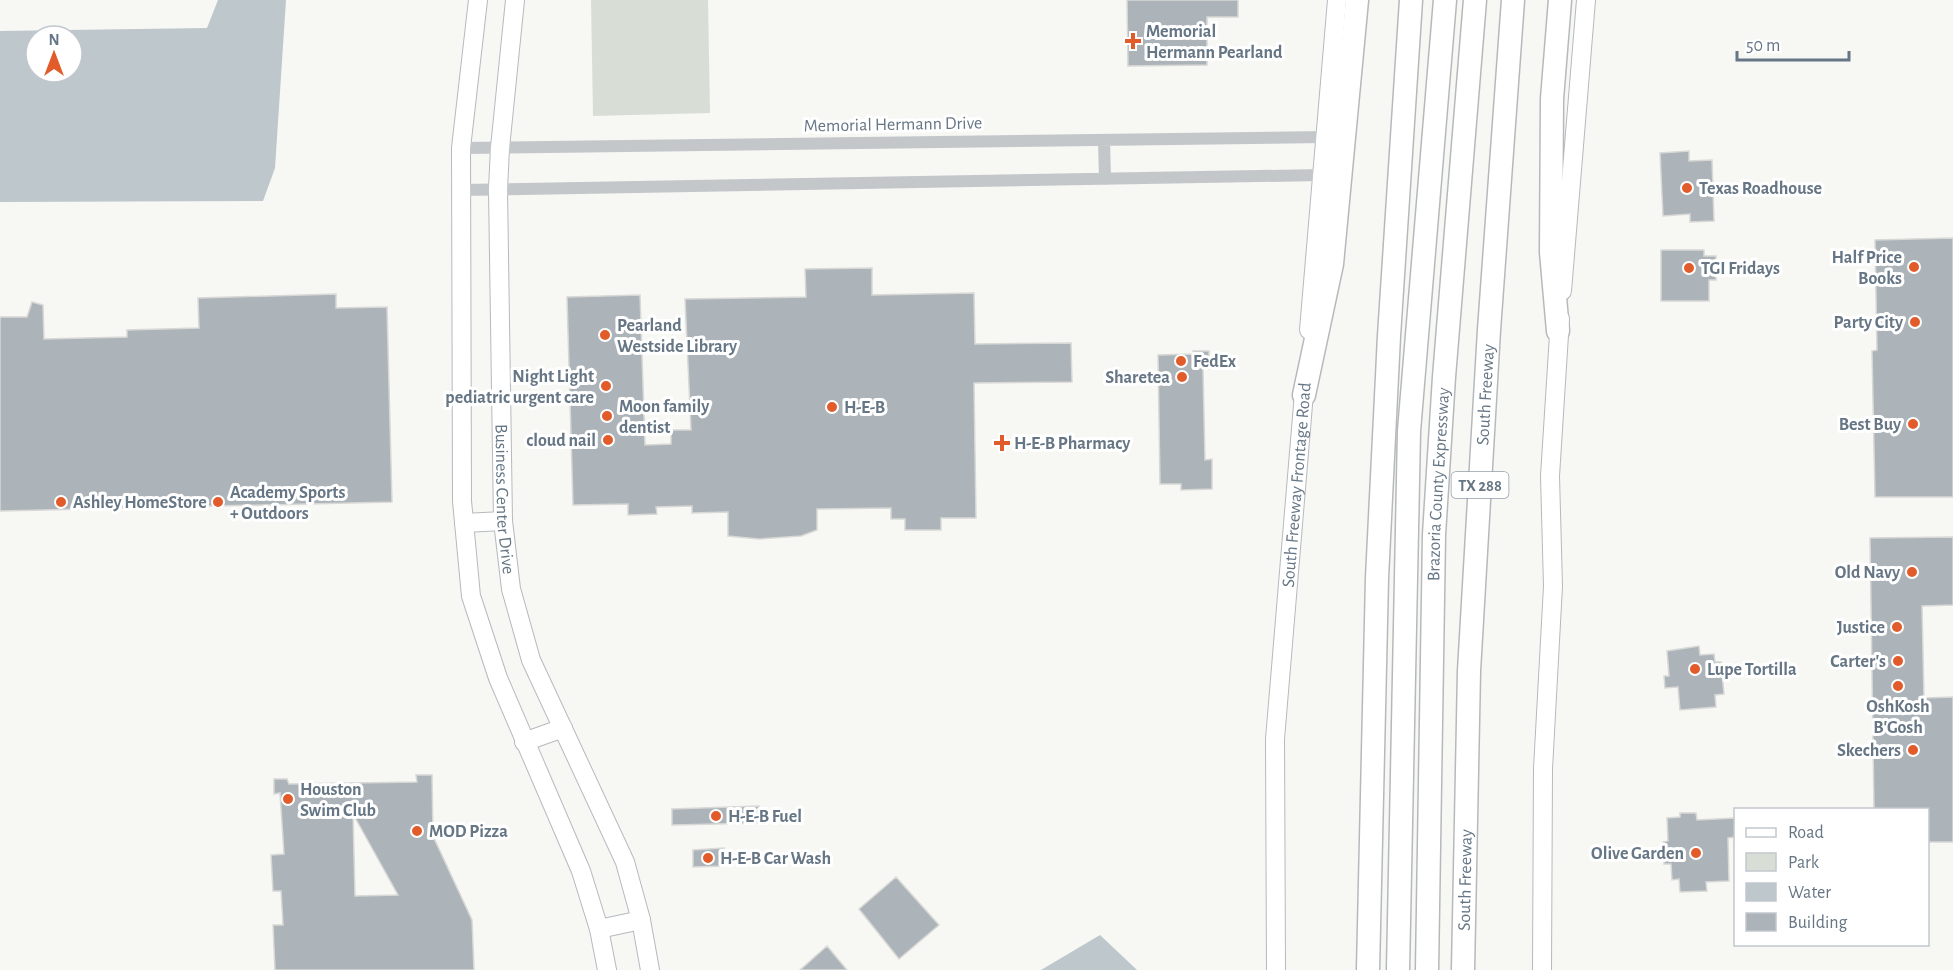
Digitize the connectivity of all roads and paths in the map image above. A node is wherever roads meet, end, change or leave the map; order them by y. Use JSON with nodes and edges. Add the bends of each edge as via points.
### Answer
{"nodes":[{"id":1,"x":478,"y":0,"type":"edge"},
{"id":2,"x":515,"y":0,"type":"edge"},
{"id":3,"x":1336,"y":0,"type":"edge"},
{"id":4,"x":1357,"y":0,"type":"edge"},
{"id":5,"x":1411,"y":0,"type":"edge"},
{"id":6,"x":1445,"y":0,"type":"edge"},
{"id":7,"x":1475,"y":0,"type":"edge"},
{"id":8,"x":1513,"y":0,"type":"edge"},
{"id":9,"x":1560,"y":0,"type":"edge"},
{"id":10,"x":1586,"y":0,"type":"edge"},
{"id":11,"x":1326,"y":137,"type":"junction"},
{"id":12,"x":1104,"y":140,"type":"junction"},
{"id":13,"x":461,"y":148,"type":"junction"},
{"id":14,"x":500,"y":148,"type":"junction"},
{"id":15,"x":1322,"y":175,"type":"junction"},
{"id":16,"x":1105,"y":179,"type":"junction"},
{"id":17,"x":498,"y":189,"type":"junction"},
{"id":18,"x":461,"y":190,"type":"junction"},
{"id":19,"x":1558,"y":332,"type":"junction"},
{"id":20,"x":1304,"y":395,"type":"junction"},
{"id":21,"x":503,"y":521,"type":"junction"},
{"id":22,"x":464,"y":523,"type":"junction"},
{"id":23,"x":563,"y":728,"type":"junction"},
{"id":24,"x":524,"y":742,"type":"junction"},
{"id":25,"x":641,"y":920,"type":"junction"},
{"id":26,"x":599,"y":929,"type":"junction"},
{"id":27,"x":607,"y":970,"type":"edge"},
{"id":28,"x":650,"y":970,"type":"edge"},
{"id":29,"x":1276,"y":970,"type":"edge"},
{"id":30,"x":1368,"y":970,"type":"edge"},
{"id":31,"x":1398,"y":970,"type":"edge"},
{"id":32,"x":1427,"y":970,"type":"edge"},
{"id":33,"x":1463,"y":970,"type":"edge"},
{"id":34,"x":1542,"y":970,"type":"edge"}],
"edges":[{"from":1,"to":13,"type":"street"},
{"from":2,"to":14,"type":"street","name":"Business Center Drive"},
{"from":3,"to":11,"type":"street","name":"South Freeway Frontage Road"},
{"from":4,"to":20,"type":"highway","via":[[1332,264]]},
{"from":5,"to":30,"type":"highway","via":[[1378,566]]},
{"from":6,"to":31,"type":"highway","name":"Brazoria County Expressway","via":[[1409,431]]},
{"from":7,"to":32,"type":"highway","name":"Brazoria County Expressway","via":[[1434,535]]},
{"from":8,"to":33,"type":"highway","name":"South Freeway","number":"TX 288","via":[[1469,670]]},
{"from":9,"to":19,"type":"highway","via":[[1552,123],[1551,252]]},
{"from":10,"to":19,"type":"street"},
{"from":11,"to":12,"type":"street","name":"Memorial Hermann Drive"},
{"from":11,"to":15,"type":"street","name":"South Freeway Frontage Road"},
{"from":12,"to":14,"type":"street","name":"Memorial Hermann Drive"},
{"from":12,"to":16,"type":"street"},
{"from":13,"to":14,"type":"street","name":"Memorial Hermann Drive"},
{"from":13,"to":18,"type":"street"},
{"from":14,"to":17,"type":"street","name":"Business Center Drive"},
{"from":15,"to":16,"type":"street"},
{"from":15,"to":20,"type":"street","name":"South Freeway Frontage Road"},
{"from":16,"to":17,"type":"street"},
{"from":17,"to":18,"type":"street"},
{"from":17,"to":21,"type":"street","name":"Business Center Drive"},
{"from":18,"to":22,"type":"street"},
{"from":19,"to":34,"type":"street","via":[[1550,476],[1553,586],[1542,769]]},
{"from":20,"to":29,"type":"street","name":"South Freeway Frontage Road","via":[[1275,740]]},
{"from":21,"to":22,"type":"street"},
{"from":21,"to":23,"type":"street","name":"Business Center Drive","via":[[511,589],[528,650]]},
{"from":22,"to":24,"type":"street","via":[[471,596]]},
{"from":23,"to":24,"type":"street"},
{"from":23,"to":25,"type":"street","name":"Business Center Drive","via":[[625,862]]},
{"from":24,"to":26,"type":"street","via":[[581,871]]},
{"from":25,"to":26,"type":"street"},
{"from":25,"to":28,"type":"street","name":"Business Center Drive"},
{"from":26,"to":27,"type":"street"}]}
